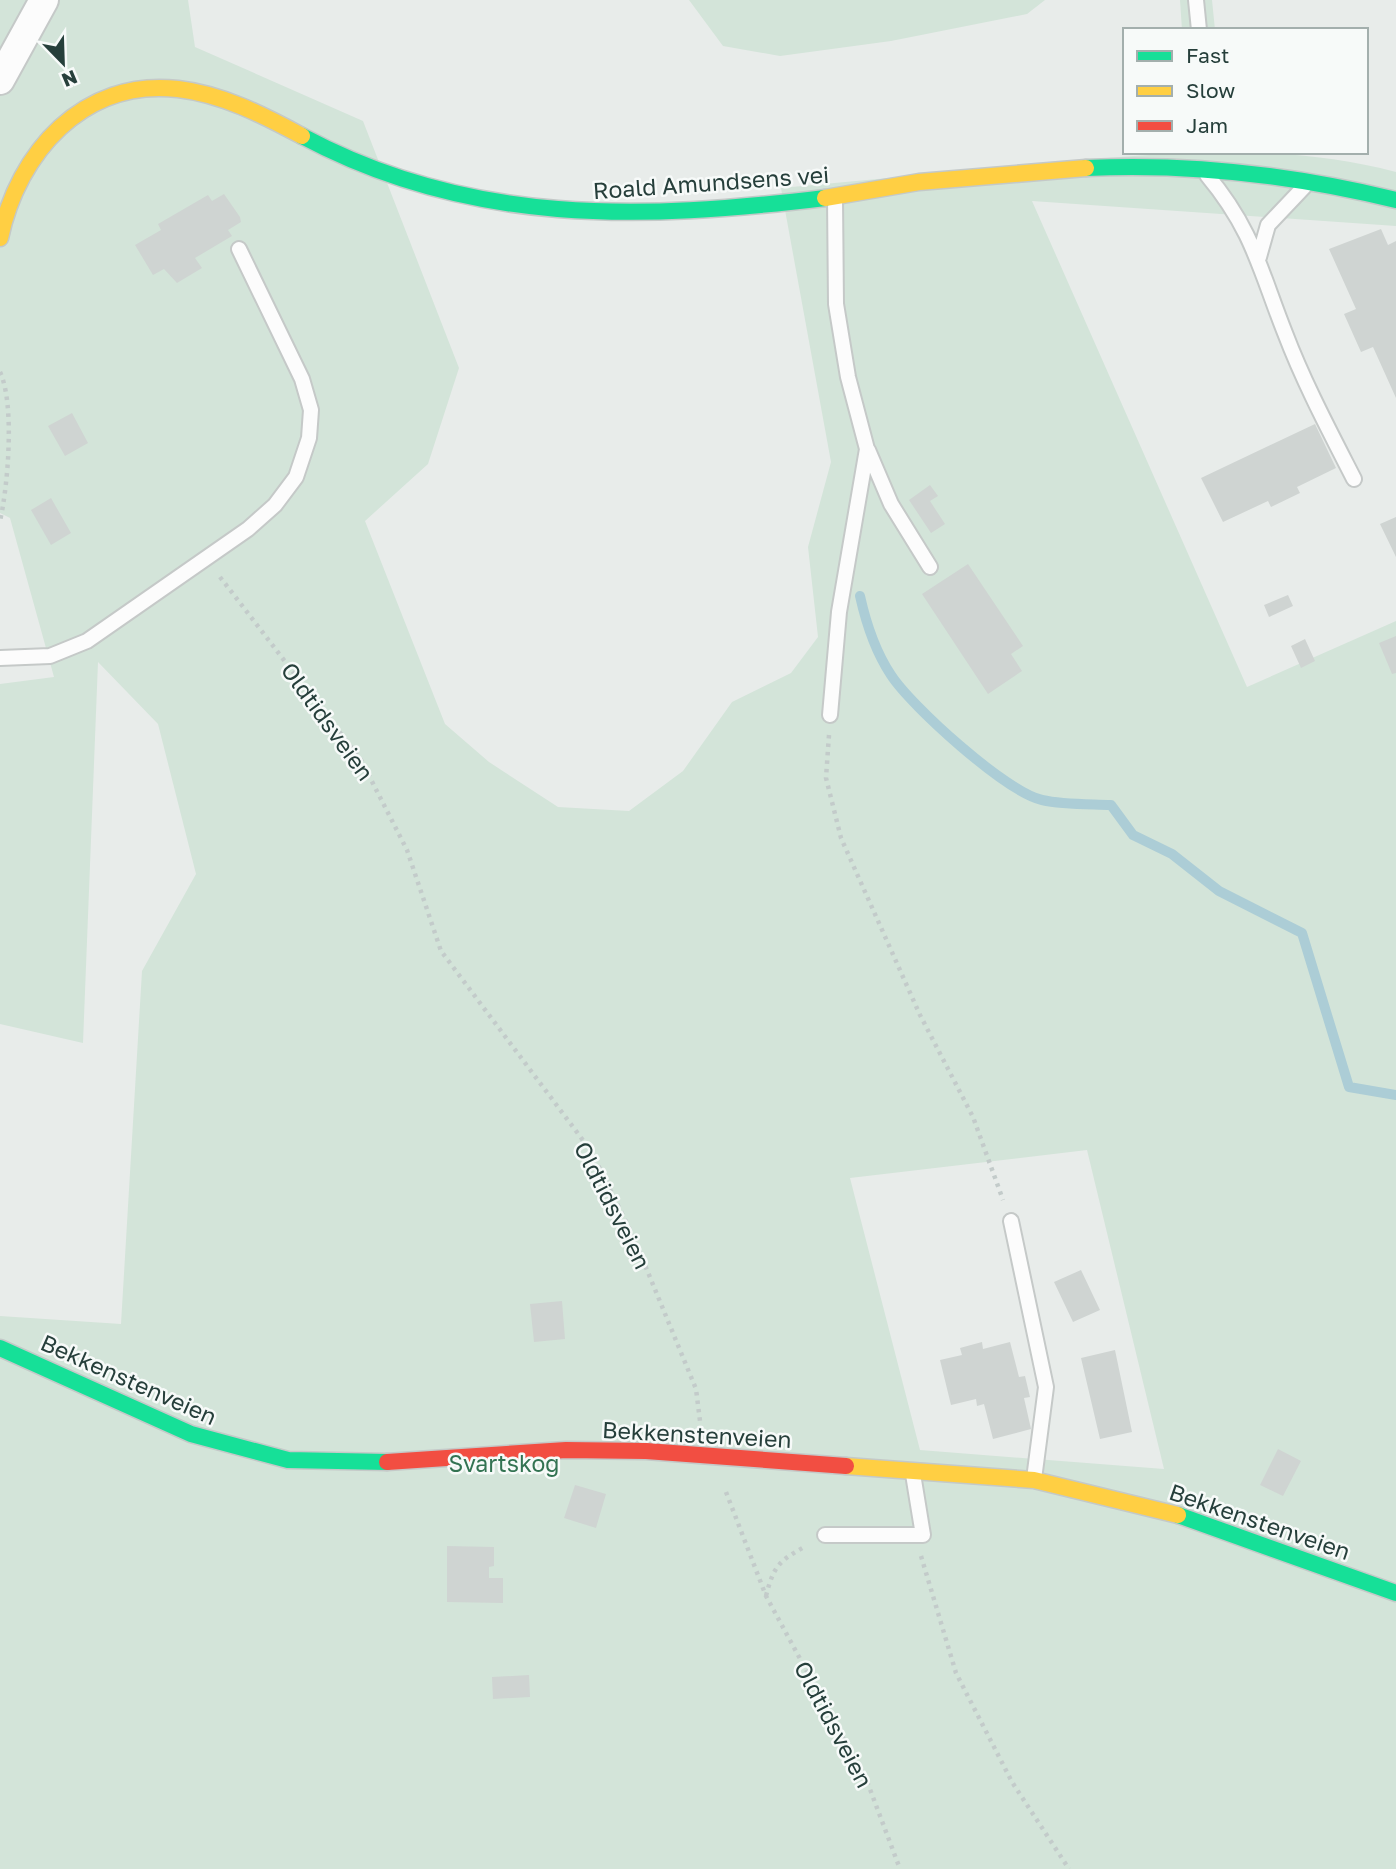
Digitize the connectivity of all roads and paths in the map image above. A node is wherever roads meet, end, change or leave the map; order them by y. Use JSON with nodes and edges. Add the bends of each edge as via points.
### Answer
{"nodes":[{"id":1,"x":44,"y":0,"type":"edge"},
{"id":2,"x":1196,"y":0,"type":"edge"},
{"id":3,"x":1199,"y":28,"type":"edge"},
{"id":4,"x":0,"y":80,"type":"edge"},
{"id":5,"x":1208,"y":162,"type":"edge"},
{"id":6,"x":9,"y":173,"type":"edge"},
{"id":7,"x":1312,"y":181,"type":"junction"},
{"id":8,"x":835,"y":197,"type":"junction"},
{"id":9,"x":1396,"y":200,"type":"edge"},
{"id":10,"x":0,"y":238,"type":"edge"},
{"id":11,"x":239,"y":249,"type":"dead end"},
{"id":12,"x":1259,"y":257,"type":"junction"},
{"id":13,"x":0,"y":372,"type":"edge"},
{"id":14,"x":867,"y":449,"type":"junction"},
{"id":15,"x":1354,"y":479,"type":"dead end"},
{"id":16,"x":0,"y":521,"type":"edge"},
{"id":17,"x":207,"y":559,"type":"junction"},
{"id":18,"x":929,"y":567,"type":"dead end"},
{"id":19,"x":0,"y":658,"type":"edge"},
{"id":20,"x":831,"y":715,"type":"joint"},
{"id":21,"x":1011,"y":1221,"type":"joint"},
{"id":22,"x":0,"y":1348,"type":"edge"},
{"id":23,"x":712,"y":1455,"type":"junction"},
{"id":24,"x":912,"y":1469,"type":"junction"},
{"id":25,"x":1034,"y":1480,"type":"junction"},
{"id":26,"x":825,"y":1535,"type":"joint"},
{"id":27,"x":923,"y":1535,"type":"junction"},
{"id":28,"x":1396,"y":1593,"type":"edge"},
{"id":29,"x":766,"y":1596,"type":"junction"},
{"id":30,"x":900,"y":1869,"type":"edge"},
{"id":31,"x":1069,"y":1869,"type":"edge"}],
"edges":[{"from":1,"to":4,"type":"street"},
{"from":2,"to":3,"type":"lane"},
{"from":5,"to":7,"type":"street","name":"Roald Amundsens vei"},
{"from":5,"to":8,"type":"street","name":"Roald Amundsens vei","via":[[1100,164],[927,181]]},
{"from":5,"to":12,"type":"lane"},
{"from":6,"to":8,"type":"street","name":"Roald Amundsens vei","via":[[66,119],[99,100],[149,87],[177,89],[242,106],[370,169],[496,203],[595,214],[652,213]]},
{"from":6,"to":10,"type":"street","name":"Roald Amundsens vei"},
{"from":7,"to":9,"type":"street","name":"Roald Amundsens vei"},
{"from":7,"to":12,"type":"lane","via":[[1275,214]]},
{"from":8,"to":14,"type":"lane","via":[[836,304],[848,377]]},
{"from":11,"to":17,"type":"lane","via":[[302,379],[311,410],[309,438],[296,477],[275,505]]},
{"from":12,"to":15,"type":"lane","via":[[1285,334]]},
{"from":13,"to":16,"type":"path","via":[[7,401],[7,478]]},
{"from":14,"to":18,"type":"lane","via":[[891,504]]},
{"from":14,"to":20,"type":"lane","via":[[839,612]]},
{"from":17,"to":19,"type":"lane","via":[[87,641],[50,656]]},
{"from":17,"to":23,"type":"path","name":"Oldtidsveien","via":[[361,760],[407,850],[440,951],[591,1151],[633,1236],[691,1376]]},
{"from":20,"to":21,"type":"path","via":[[826,778],[841,838],[920,1015],[973,1117]]},
{"from":21,"to":25,"type":"lane","via":[[1046,1387]]},
{"from":22,"to":23,"type":"street","name":"Bekkenstenveien","via":[[191,1434],[288,1460],[412,1462],[566,1450]]},
{"from":23,"to":24,"type":"street","name":"Bekkenstenveien"},
{"from":23,"to":29,"type":"path","name":"Oldtidsveien"},
{"from":24,"to":25,"type":"street","name":"Bekkenstenveien"},
{"from":24,"to":27,"type":"lane"},
{"from":25,"to":28,"type":"street","name":"Bekkenstenveien","via":[[1188,1517]]},
{"from":26,"to":27,"type":"lane"},
{"from":26,"to":29,"type":"path","via":[[780,1561],[771,1574]]},
{"from":27,"to":31,"type":"path","via":[[921,1560],[956,1672],[1012,1782]]},
{"from":29,"to":30,"type":"path","name":"Oldtidsveien","via":[[868,1784]]}]}
